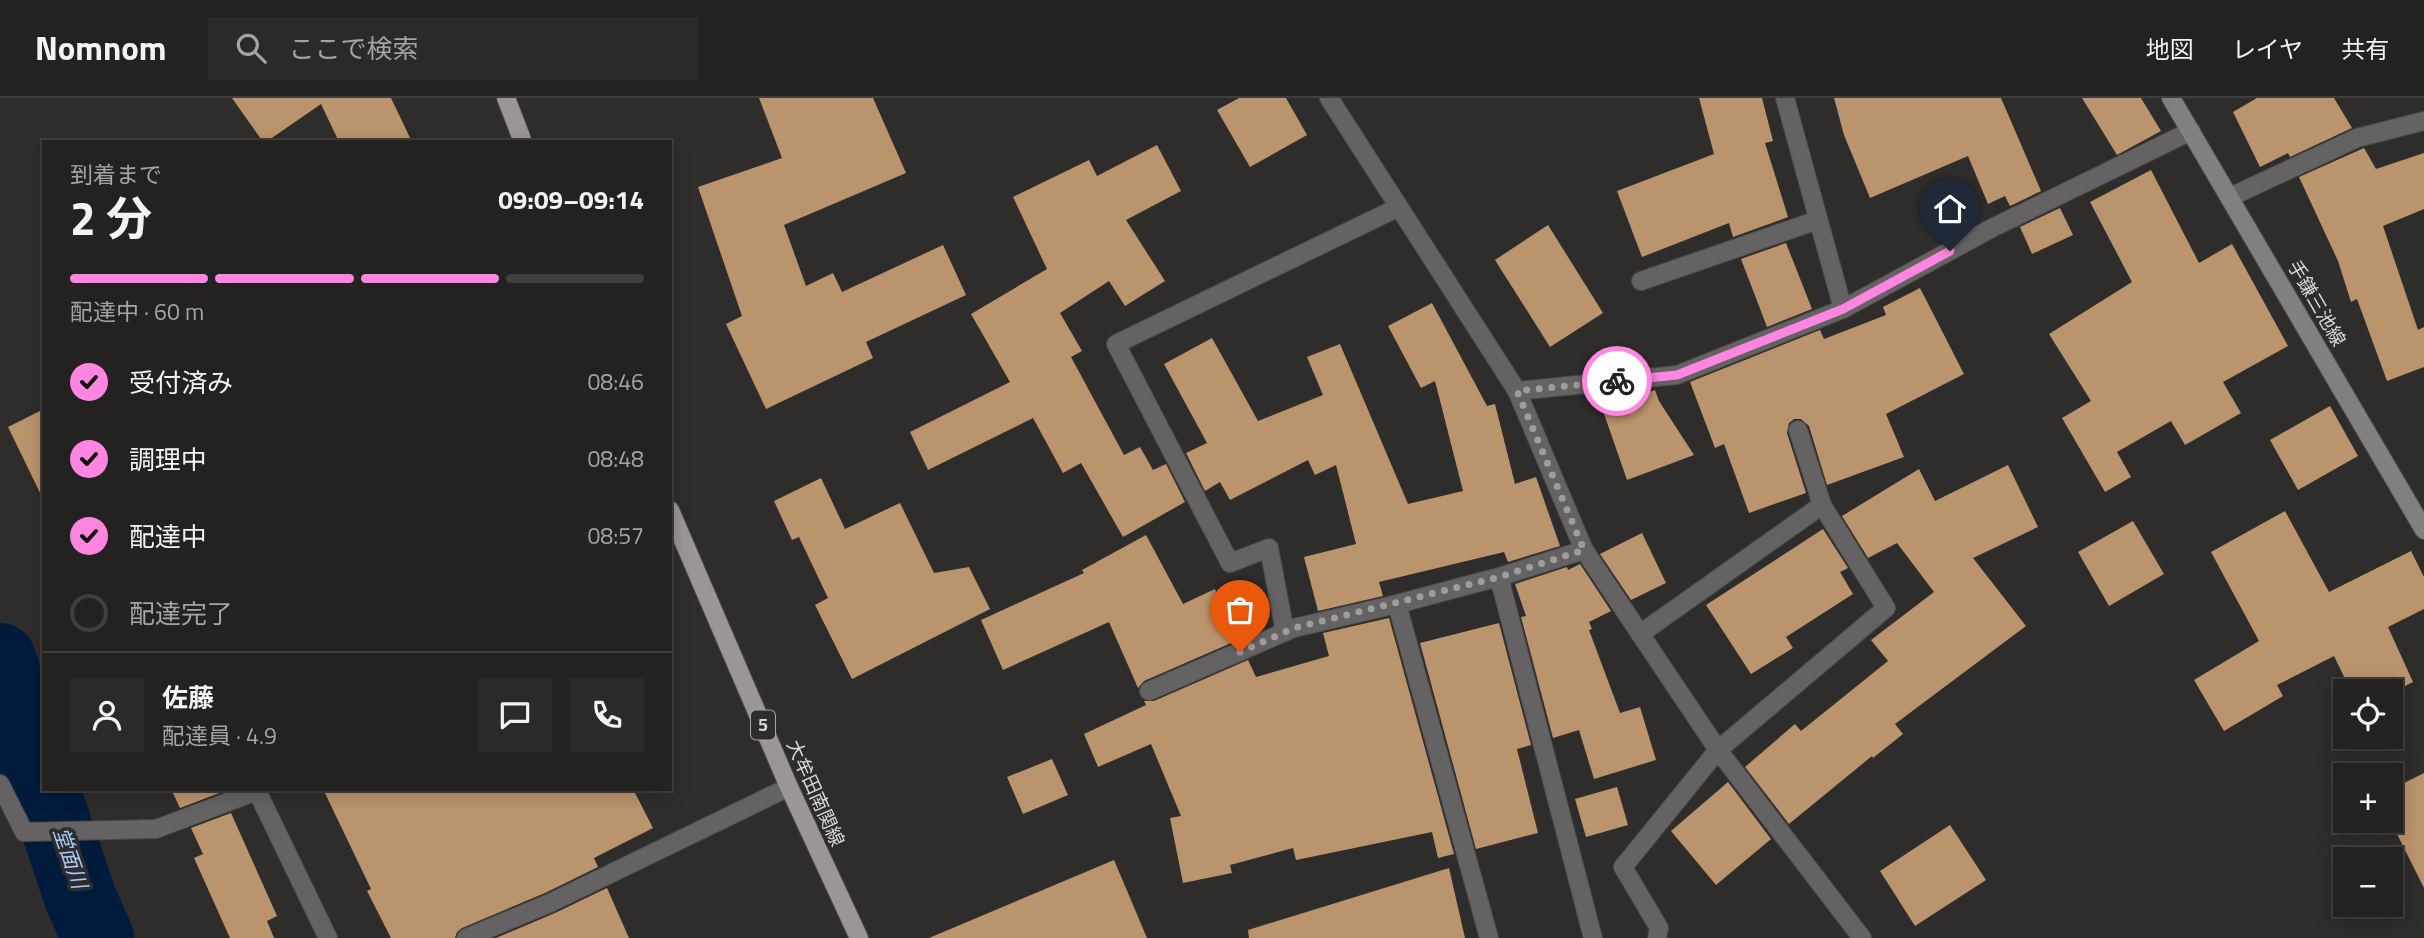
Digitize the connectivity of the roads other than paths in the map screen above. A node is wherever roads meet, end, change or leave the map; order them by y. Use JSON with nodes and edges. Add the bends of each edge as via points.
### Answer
{"nodes":[{"id":1,"x":506,"y":98,"type":"edge"},
{"id":2,"x":1329,"y":98,"type":"edge"},
{"id":3,"x":1784,"y":98,"type":"edge"},
{"id":4,"x":2171,"y":98,"type":"edge"},
{"id":5,"x":2424,"y":121,"type":"edge"},
{"id":6,"x":2191,"y":131,"type":"junction"},
{"id":7,"x":522,"y":140,"type":"edge"},
{"id":8,"x":2230,"y":197,"type":"junction"},
{"id":9,"x":1399,"y":207,"type":"junction"},
{"id":10,"x":1818,"y":219,"type":"junction"},
{"id":11,"x":1641,"y":281,"type":"dead end"},
{"id":12,"x":1843,"y":309,"type":"junction"},
{"id":13,"x":1517,"y":391,"type":"junction"},
{"id":14,"x":1798,"y":430,"type":"dead end"},
{"id":15,"x":1822,"y":505,"type":"junction"},
{"id":16,"x":672,"y":515,"type":"edge"},
{"id":17,"x":2424,"y":530,"type":"edge"},
{"id":18,"x":1584,"y":550,"type":"junction"},
{"id":19,"x":1499,"y":577,"type":"junction"},
{"id":20,"x":1397,"y":604,"type":"junction"},
{"id":21,"x":1285,"y":632,"type":"junction"},
{"id":22,"x":1640,"y":634,"type":"junction"},
{"id":23,"x":1149,"y":691,"type":"dead end"},
{"id":24,"x":1718,"y":750,"type":"junction"},
{"id":25,"x":0,"y":784,"type":"edge"},
{"id":26,"x":789,"y":787,"type":"junction"},
{"id":27,"x":328,"y":938,"type":"edge"},
{"id":28,"x":466,"y":938,"type":"edge"},
{"id":29,"x":859,"y":938,"type":"edge"},
{"id":30,"x":1489,"y":938,"type":"edge"},
{"id":31,"x":1593,"y":938,"type":"edge"},
{"id":32,"x":1657,"y":938,"type":"edge"},
{"id":33,"x":1862,"y":938,"type":"edge"}],
"edges":[{"from":1,"to":7,"type":"main road"},
{"from":2,"to":9,"type":"street"},
{"from":3,"to":10,"type":"street"},
{"from":4,"to":6,"type":"main road","name":"手鎌三池線"},
{"from":5,"to":8,"type":"street","via":[[2357,138]]},
{"from":6,"to":8,"type":"main road","name":"手鎌三池線"},
{"from":6,"to":12,"type":"street","via":[[1992,228]]},
{"from":8,"to":17,"type":"main road","name":"手鎌三池線"},
{"from":9,"to":13,"type":"street"},
{"from":9,"to":21,"type":"street","via":[[1116,344],[1230,563],[1269,548]]},
{"from":10,"to":11,"type":"street"},
{"from":10,"to":12,"type":"street"},
{"from":12,"to":13,"type":"street","via":[[1677,375]]},
{"from":13,"to":18,"type":"street"},
{"from":14,"to":15,"type":"street"},
{"from":15,"to":22,"type":"street"},
{"from":15,"to":24,"type":"street","via":[[1886,608]]},
{"from":16,"to":26,"type":"main road","name":"大牟田南関線","number":"5"},
{"from":18,"to":19,"type":"street"},
{"from":18,"to":22,"type":"street"},
{"from":19,"to":20,"type":"street"},
{"from":19,"to":31,"type":"street"},
{"from":20,"to":21,"type":"street"},
{"from":20,"to":30,"type":"street"},
{"from":21,"to":23,"type":"street"},
{"from":22,"to":24,"type":"street"},
{"from":24,"to":32,"type":"street","via":[[1623,867],[1659,928]]},
{"from":24,"to":33,"type":"street"},
{"from":25,"to":27,"type":"street","via":[[24,832],[156,829],[257,791]]},
{"from":26,"to":28,"type":"street","via":[[550,903]]},
{"from":26,"to":29,"type":"main road","name":"大牟田南関線","number":"5"}]}
